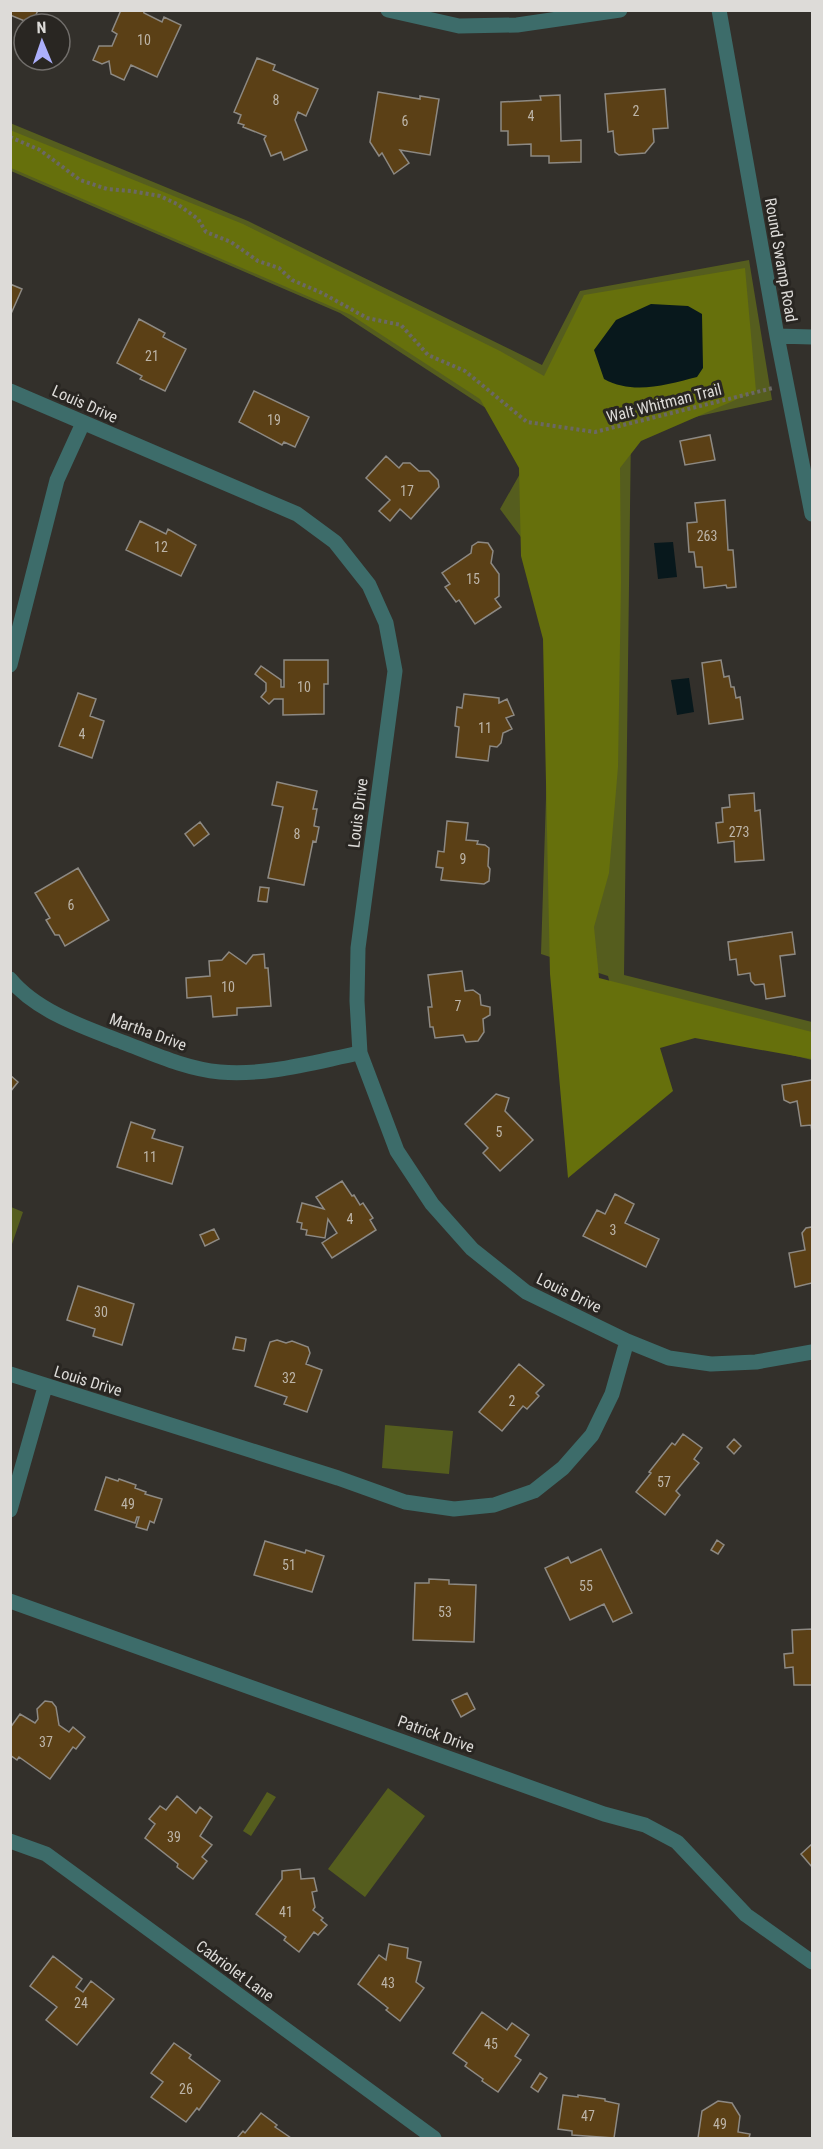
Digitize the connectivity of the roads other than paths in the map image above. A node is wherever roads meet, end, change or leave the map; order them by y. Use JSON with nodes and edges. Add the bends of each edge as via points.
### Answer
{"nodes":[{"id":1,"x":388,"y":10,"type":"edge"},
{"id":2,"x":620,"y":10,"type":"edge"},
{"id":3,"x":719,"y":10,"type":"edge"},
{"id":4,"x":777,"y":336,"type":"junction"},
{"id":5,"x":813,"y":337,"type":"edge"},
{"id":6,"x":10,"y":391,"type":"edge"},
{"id":7,"x":82,"y":423,"type":"junction"},
{"id":8,"x":813,"y":514,"type":"edge"},
{"id":9,"x":10,"y":665,"type":"edge"},
{"id":10,"x":10,"y":980,"type":"edge"},
{"id":11,"x":360,"y":1053,"type":"junction"},
{"id":12,"x":627,"y":1341,"type":"junction"},
{"id":13,"x":813,"y":1352,"type":"edge"},
{"id":14,"x":10,"y":1374,"type":"edge"},
{"id":15,"x":45,"y":1387,"type":"junction"},
{"id":16,"x":10,"y":1510,"type":"edge"},
{"id":17,"x":10,"y":1601,"type":"edge"},
{"id":18,"x":10,"y":1840,"type":"edge"},
{"id":19,"x":813,"y":1962,"type":"edge"},
{"id":20,"x":434,"y":2139,"type":"edge"}],
"edges":[{"from":1,"to":2,"type":"street","via":[[459,26],[517,25]]},
{"from":3,"to":4,"type":"street","name":"Round Swamp Road"},
{"from":4,"to":5,"type":"street"},
{"from":4,"to":8,"type":"street","name":"Round Swamp Road"},
{"from":6,"to":7,"type":"street","name":"Louis Drive"},
{"from":7,"to":9,"type":"street","via":[[57,480]]},
{"from":7,"to":11,"type":"street","name":"Louis Drive","via":[[297,514],[335,542],[369,585],[386,623],[395,670],[358,948]]},
{"from":10,"to":11,"type":"street","name":"Martha Drive","via":[[68,1021],[177,1064],[220,1072],[266,1071]]},
{"from":11,"to":12,"type":"street","name":"Louis Drive","via":[[397,1151],[432,1204],[472,1249],[525,1292]]},
{"from":12,"to":13,"type":"street","name":"Louis Drive","via":[[669,1358],[711,1364],[756,1362]]},
{"from":12,"to":15,"type":"street","name":"Louis Drive","via":[[612,1394],[592,1435],[563,1467],[534,1491],[494,1505],[454,1509],[405,1502]]},
{"from":14,"to":15,"type":"street","name":"Louis Drive"},
{"from":15,"to":16,"type":"street"},
{"from":17,"to":19,"type":"street","name":"Patrick Drive","via":[[645,1826],[677,1842],[746,1915]]},
{"from":18,"to":20,"type":"street","name":"Cabriolet Lane","via":[[46,1854]]}]}
